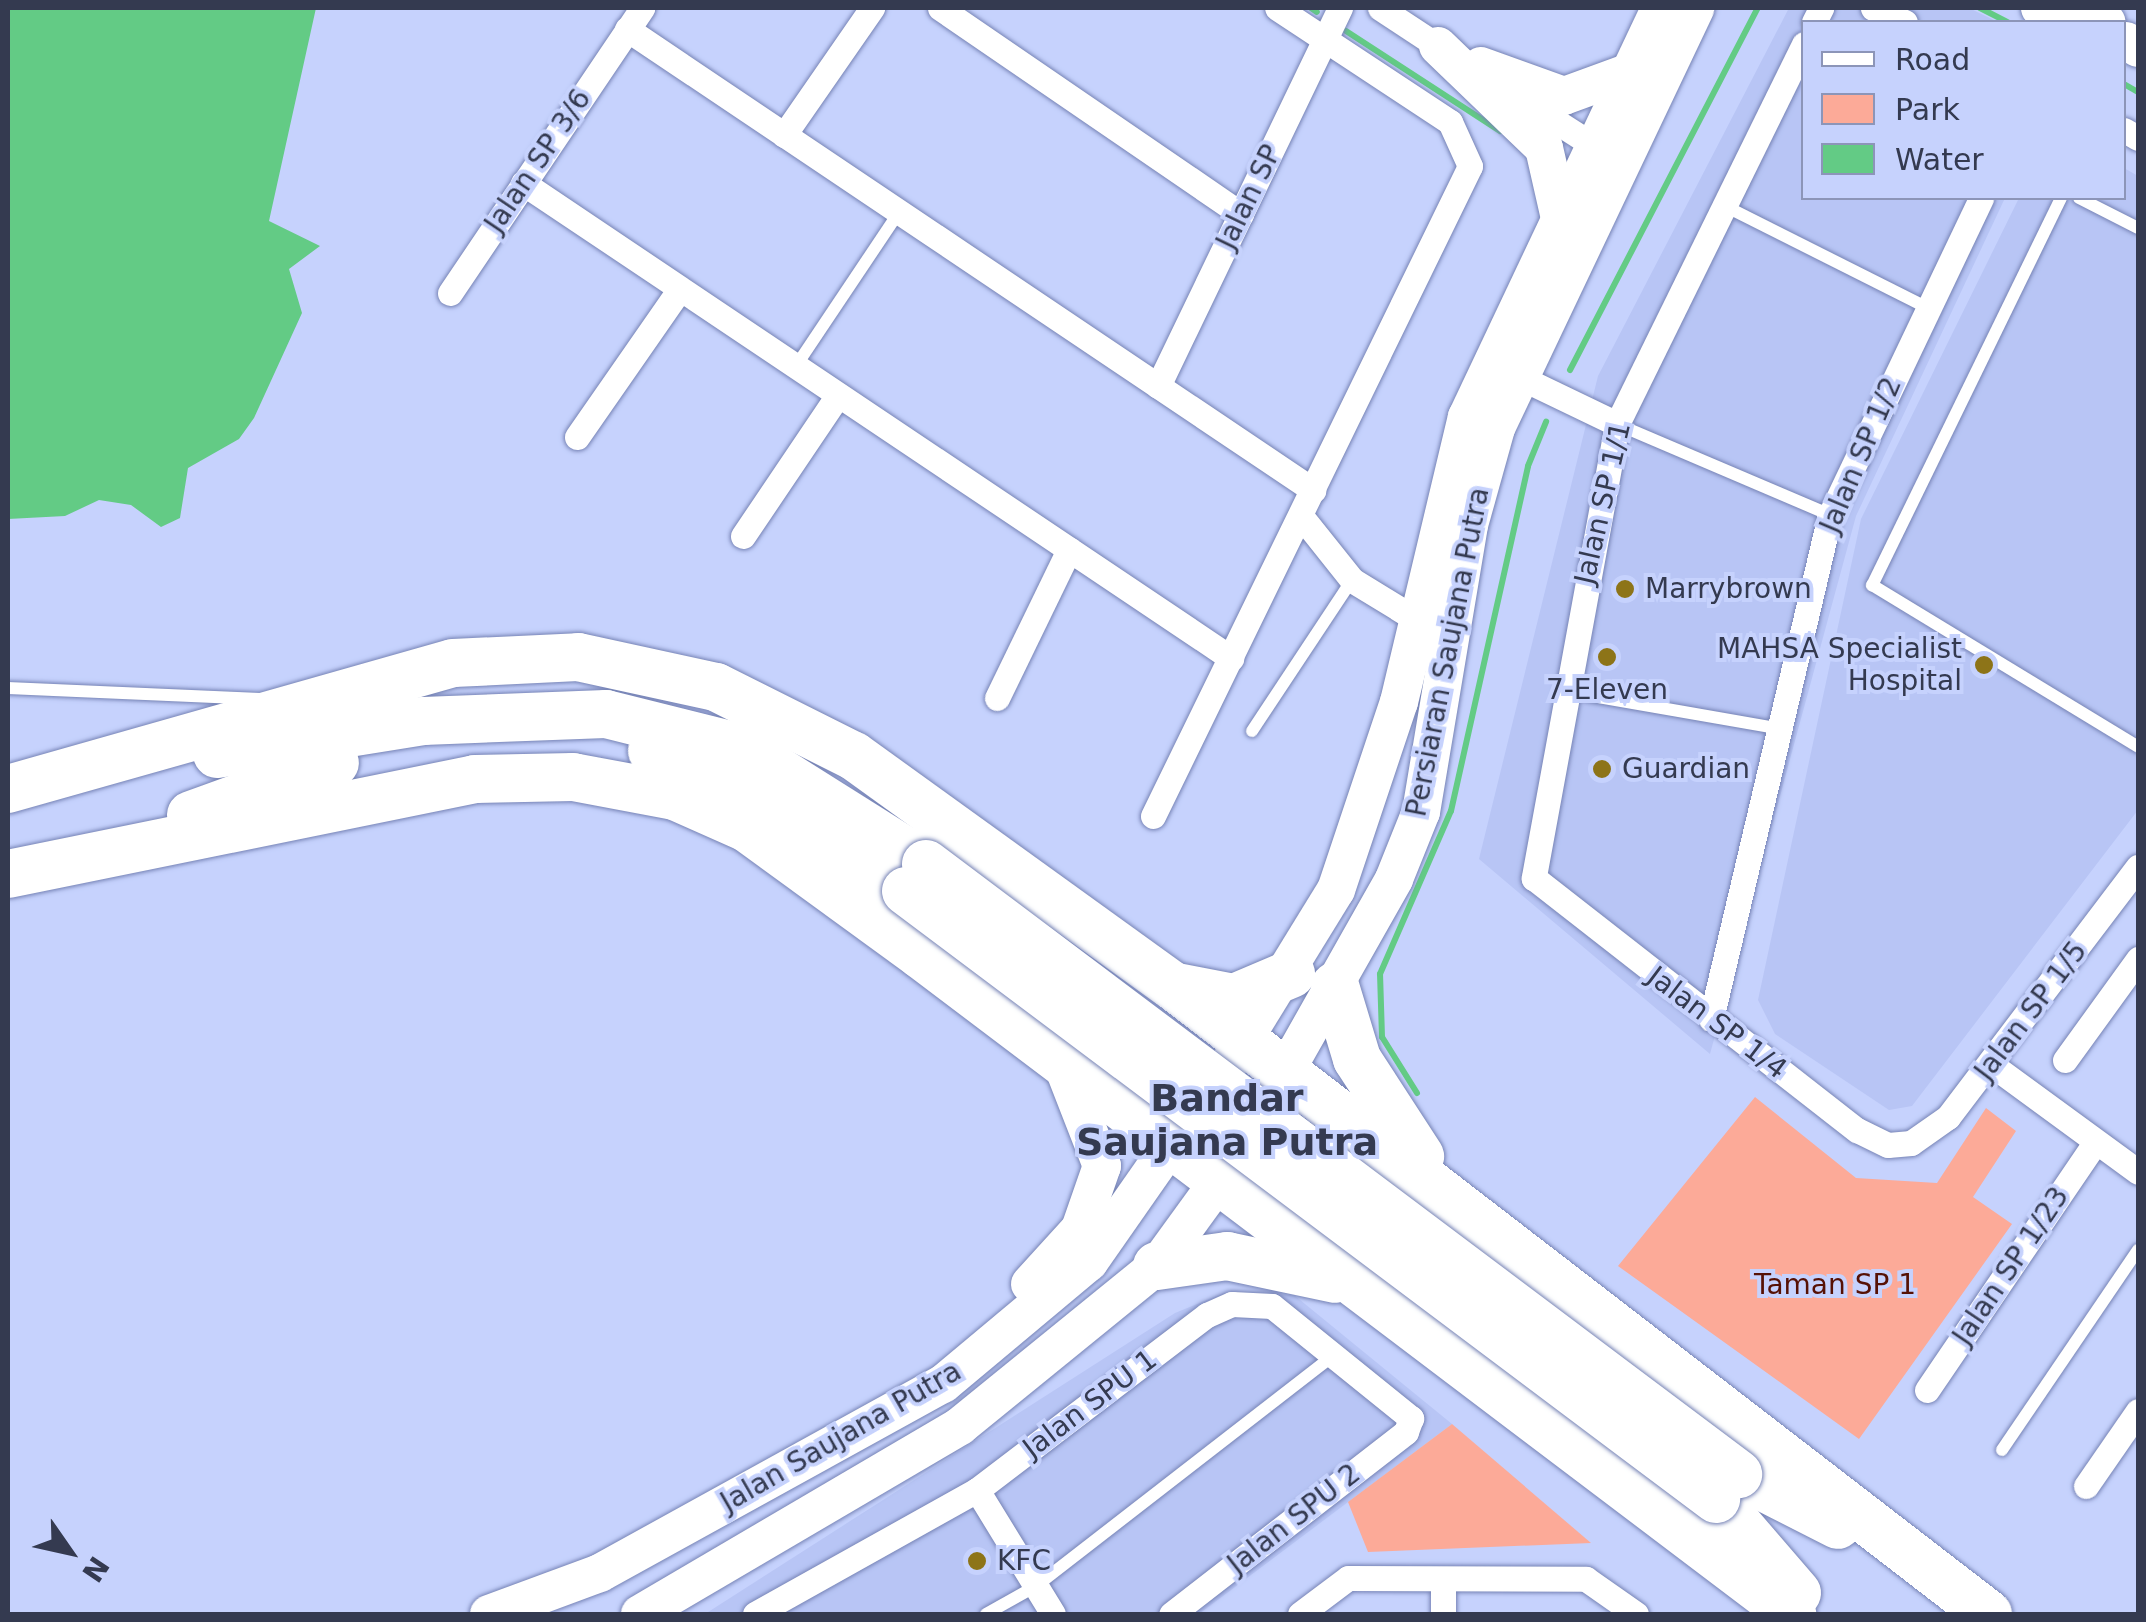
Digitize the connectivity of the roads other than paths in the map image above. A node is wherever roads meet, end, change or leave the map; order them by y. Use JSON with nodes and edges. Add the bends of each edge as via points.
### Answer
{"nodes":[{"id":1,"x":872,"y":8,"type":"edge"},
{"id":2,"x":940,"y":8,"type":"edge"},
{"id":3,"x":1277,"y":8,"type":"edge"},
{"id":4,"x":1340,"y":8,"type":"edge"},
{"id":5,"x":1380,"y":8,"type":"edge"},
{"id":6,"x":1660,"y":8,"type":"edge"},
{"id":7,"x":1695,"y":8,"type":"edge"},
{"id":8,"x":1874,"y":8,"type":"edge"},
{"id":9,"x":2040,"y":8,"type":"edge"},
{"id":10,"x":634,"y":18,"type":"edge"},
{"id":11,"x":1901,"y":20,"type":"edge"},
{"id":12,"x":2066,"y":20,"type":"edge"},
{"id":13,"x":1325,"y":39,"type":"junction"},
{"id":14,"x":1438,"y":46,"type":"junction"},
{"id":15,"x":1801,"y":50,"type":"edge"},
{"id":16,"x":1627,"y":74,"type":"junction"},
{"id":17,"x":784,"y":134,"type":"junction"},
{"id":18,"x":1593,"y":145,"type":"junction"},
{"id":19,"x":523,"y":183,"type":"junction"},
{"id":20,"x":1980,"y":200,"type":"edge"},
{"id":21,"x":2060,"y":200,"type":"edge"},
{"id":22,"x":2083,"y":200,"type":"edge"},
{"id":23,"x":1726,"y":207,"type":"junction"},
{"id":24,"x":900,"y":212,"type":"junction"},
{"id":25,"x":1240,"y":214,"type":"junction"},
{"id":26,"x":1559,"y":214,"type":"junction"},
{"id":27,"x":2138,"y":228,"type":"edge"},
{"id":28,"x":680,"y":289,"type":"junction"},
{"id":29,"x":450,"y":292,"type":"dead end"},
{"id":30,"x":1926,"y":307,"type":"junction"},
{"id":31,"x":796,"y":366,"type":"junction"},
{"id":32,"x":1504,"y":370,"type":"junction"},
{"id":33,"x":1158,"y":386,"type":"junction"},
{"id":34,"x":838,"y":394,"type":"junction"},
{"id":35,"x":1617,"y":424,"type":"junction"},
{"id":36,"x":577,"y":437,"type":"dead end"},
{"id":37,"x":1314,"y":490,"type":"junction"},
{"id":38,"x":1830,"y":515,"type":"junction"},
{"id":39,"x":1300,"y":516,"type":"junction"},
{"id":40,"x":743,"y":536,"type":"dead end"},
{"id":41,"x":1069,"y":550,"type":"junction"},
{"id":42,"x":1352,"y":580,"type":"junction"},
{"id":43,"x":1420,"y":621,"type":"junction"},
{"id":44,"x":1230,"y":658,"type":"junction"},
{"id":45,"x":10,"y":687,"type":"edge"},
{"id":46,"x":1562,"y":691,"type":"junction"},
{"id":47,"x":997,"y":698,"type":"dead end"},
{"id":48,"x":307,"y":704,"type":"junction"},
{"id":49,"x":1783,"y":729,"type":"junction"},
{"id":50,"x":1252,"y":730,"type":"dead end"},
{"id":51,"x":2138,"y":747,"type":"edge"},
{"id":52,"x":104,"y":766,"type":"junction"},
{"id":53,"x":8,"y":789,"type":"edge"},
{"id":54,"x":1153,"y":816,"type":"dead end"},
{"id":55,"x":116,"y":850,"type":"junction"},
{"id":56,"x":2138,"y":867,"type":"edge"},
{"id":57,"x":8,"y":874,"type":"edge"},
{"id":58,"x":916,"y":877,"type":"junction"},
{"id":59,"x":1534,"y":878,"type":"joint"},
{"id":60,"x":2138,"y":959,"type":"edge"},
{"id":61,"x":1314,"y":980,"type":"junction"},
{"id":62,"x":1173,"y":986,"type":"junction"},
{"id":63,"x":1711,"y":1019,"type":"junction"},
{"id":64,"x":1245,"y":1040,"type":"junction"},
{"id":65,"x":2065,"y":1060,"type":"dead end"},
{"id":66,"x":1992,"y":1065,"type":"junction"},
{"id":67,"x":1063,"y":1066,"type":"junction"},
{"id":68,"x":1286,"y":1072,"type":"junction"},
{"id":69,"x":2095,"y":1142,"type":"junction"},
{"id":70,"x":1911,"y":1143,"type":"joint"},
{"id":71,"x":1170,"y":1146,"type":"junction"},
{"id":72,"x":2138,"y":1172,"type":"edge"},
{"id":73,"x":1220,"y":1184,"type":"junction"},
{"id":74,"x":1461,"y":1205,"type":"junction"},
{"id":75,"x":2138,"y":1250,"type":"edge"},
{"id":76,"x":1157,"y":1266,"type":"junction"},
{"id":77,"x":1353,"y":1284,"type":"junction"},
{"id":78,"x":1337,"y":1353,"type":"junction"},
{"id":79,"x":1926,"y":1390,"type":"dead end"},
{"id":80,"x":2138,"y":1411,"type":"edge"},
{"id":81,"x":891,"y":1414,"type":"junction"},
{"id":82,"x":1411,"y":1418,"type":"joint"},
{"id":83,"x":2002,"y":1450,"type":"dead end"},
{"id":84,"x":2086,"y":1486,"type":"dead end"},
{"id":85,"x":1727,"y":1487,"type":"junction"},
{"id":86,"x":977,"y":1490,"type":"junction"},
{"id":87,"x":1934,"y":1573,"type":"junction"},
{"id":88,"x":600,"y":1574,"type":"junction"},
{"id":89,"x":1444,"y":1580,"type":"junction"},
{"id":90,"x":1036,"y":1586,"type":"junction"},
{"id":91,"x":653,"y":1610,"type":"edge"},
{"id":92,"x":489,"y":1614,"type":"edge"},
{"id":93,"x":542,"y":1614,"type":"edge"},
{"id":94,"x":755,"y":1614,"type":"edge"},
{"id":95,"x":986,"y":1614,"type":"edge"},
{"id":96,"x":1053,"y":1614,"type":"edge"},
{"id":97,"x":1171,"y":1614,"type":"edge"},
{"id":98,"x":1300,"y":1614,"type":"edge"},
{"id":99,"x":1443,"y":1614,"type":"edge"},
{"id":100,"x":1636,"y":1614,"type":"edge"},
{"id":101,"x":1792,"y":1614,"type":"edge"},
{"id":102,"x":1816,"y":1614,"type":"edge"},
{"id":103,"x":1988,"y":1614,"type":"edge"}],
"edges":[{"from":1,"to":17,"type":"street"},
{"from":2,"to":25,"type":"street"},
{"from":3,"to":13,"type":"street"},
{"from":4,"to":13,"type":"street","name":"Jalan SP"},
{"from":5,"to":14,"type":"street"},
{"from":6,"to":16,"type":"main road","name":"Persiaran Saujana Putra"},
{"from":7,"to":32,"type":"main road","name":"Persiaran Saujana Putra"},
{"from":8,"to":11,"type":"street"},
{"from":9,"to":12,"type":"main road"},
{"from":10,"to":17,"type":"street"},
{"from":10,"to":19,"type":"street","name":"Jalan SP 3/6"},
{"from":13,"to":25,"type":"street","name":"Jalan SP"},
{"from":13,"to":37,"type":"street","via":[[1450,122],[1470,166]]},
{"from":14,"to":16,"type":"main road","via":[[1544,94],[1586,92]]},
{"from":14,"to":18,"type":"street"},
{"from":14,"to":26,"type":"main road","via":[[1544,148]]},
{"from":15,"to":23,"type":"street","name":"Jalan SP 1/1"},
{"from":16,"to":18,"type":"main road","name":"Persiaran Saujana Putra"},
{"from":17,"to":24,"type":"street"},
{"from":18,"to":26,"type":"main road","name":"Persiaran Saujana Putra"},
{"from":19,"to":28,"type":"street"},
{"from":19,"to":29,"type":"street","name":"Jalan SP 3/6"},
{"from":20,"to":30,"type":"street","name":"Jalan SP 1/2"},
{"from":21,"to":51,"type":"lane","via":[[1872,585]]},
{"from":22,"to":27,"type":"lane"},
{"from":23,"to":30,"type":"lane"},
{"from":23,"to":35,"type":"street","name":"Jalan SP 1/1"},
{"from":24,"to":31,"type":"lane"},
{"from":24,"to":33,"type":"street"},
{"from":25,"to":33,"type":"street","name":"Jalan SP"},
{"from":26,"to":32,"type":"main road","name":"Persiaran Saujana Putra"},
{"from":28,"to":31,"type":"street"},
{"from":28,"to":36,"type":"street"},
{"from":30,"to":38,"type":"street","name":"Jalan SP 1/2"},
{"from":31,"to":34,"type":"street"},
{"from":32,"to":35,"type":"street"},
{"from":32,"to":43,"type":"main road","name":"Persiaran Saujana Putra","via":[[1448,472]]},
{"from":32,"to":61,"type":"main road","name":"Persiaran Saujana Putra","via":[[1469,525],[1421,812]]},
{"from":33,"to":37,"type":"street"},
{"from":34,"to":40,"type":"street"},
{"from":34,"to":41,"type":"street"},
{"from":35,"to":38,"type":"lane"},
{"from":35,"to":46,"type":"street","name":"Jalan SP 1/1"},
{"from":37,"to":39,"type":"street"},
{"from":38,"to":49,"type":"street","name":"Jalan SP 1/2"},
{"from":39,"to":42,"type":"street"},
{"from":39,"to":44,"type":"street"},
{"from":41,"to":44,"type":"street"},
{"from":41,"to":47,"type":"street"},
{"from":42,"to":43,"type":"street"},
{"from":42,"to":50,"type":"lane"},
{"from":43,"to":61,"type":"main road","name":"Persiaran Saujana Putra"},
{"from":44,"to":54,"type":"street"},
{"from":45,"to":48,"type":"lane"},
{"from":46,"to":49,"type":"lane"},
{"from":46,"to":59,"type":"street","name":"Jalan SP 1/1"},
{"from":48,"to":52,"type":"highway"},
{"from":48,"to":62,"type":"highway","via":[[512,656],[629,663],[716,687],[854,756]]},
{"from":49,"to":63,"type":"street","name":"Jalan SP 1/2"},
{"from":52,"to":53,"type":"highway"},
{"from":52,"to":58,"type":"highway","via":[[312,744],[423,721],[606,714],[742,748]]},
{"from":55,"to":57,"type":"highway"},
{"from":55,"to":58,"type":"highway","via":[[313,768],[521,732],[668,754]]},
{"from":55,"to":67,"type":"highway","via":[[475,779],[617,783],[747,828]]},
{"from":56,"to":66,"type":"street","name":"Jalan SP 1/5"},
{"from":58,"to":85,"type":"highway","bridge":true},
{"from":59,"to":63,"type":"street","name":"Jalan SP 1/4"},
{"from":60,"to":65,"type":"street"},
{"from":61,"to":62,"type":"highway","via":[[1234,998]]},
{"from":61,"to":64,"type":"main road","name":"Persiaran Saujana Putra"},
{"from":61,"to":68,"type":"main road","name":"Persiaran Saujana Putra"},
{"from":61,"to":74,"type":"highway","via":[[1358,1059]]},
{"from":62,"to":64,"type":"highway"},
{"from":63,"to":70,"type":"street","name":"Jalan SP 1/4","via":[[1857,1130]]},
{"from":64,"to":68,"type":"highway"},
{"from":64,"to":71,"type":"main road","name":"Jalan Saujana Putra"},
{"from":66,"to":69,"type":"street"},
{"from":66,"to":70,"type":"street","name":"Jalan SP 1/5","via":[[1948,1117]]},
{"from":67,"to":71,"type":"highway"},
{"from":67,"to":81,"type":"main road","via":[[1098,1144],[1088,1213],[1056,1262],[909,1384]]},
{"from":68,"to":73,"type":"main road","name":"Jalan Saujana Putra"},
{"from":68,"to":74,"type":"highway"},
{"from":69,"to":72,"type":"street"},
{"from":69,"to":79,"type":"street","name":"Jalan SP 1/23"},
{"from":71,"to":73,"type":"highway"},
{"from":71,"to":81,"type":"main road","name":"Jalan Saujana Putra","via":[[1090,1262],[958,1372]]},
{"from":73,"to":76,"type":"main road","name":"Jalan Saujana Putra"},
{"from":73,"to":77,"type":"highway"},
{"from":74,"to":87,"type":"highway"},
{"from":75,"to":83,"type":"lane"},
{"from":76,"to":77,"type":"highway","via":[[1227,1256]]},
{"from":76,"to":91,"type":"main road","name":"Jalan Saujana Putra","via":[[960,1426]]},
{"from":77,"to":101,"type":"highway"},
{"from":78,"to":82,"type":"street","name":"Jalan SPU 1"},
{"from":78,"to":86,"type":"street","name":"Jalan SPU 1","via":[[1272,1306],[1232,1304]]},
{"from":78,"to":90,"type":"lane"},
{"from":80,"to":84,"type":"street"},
{"from":81,"to":88,"type":"main road","name":"Jalan Saujana Putra"},
{"from":82,"to":97,"type":"street","name":"Jalan SPU 2","via":[[1406,1432]]},
{"from":85,"to":87,"type":"highway"},
{"from":85,"to":102,"type":"highway"},
{"from":86,"to":90,"type":"street"},
{"from":86,"to":94,"type":"street","name":"Jalan SPU 1"},
{"from":87,"to":103,"type":"highway"},
{"from":88,"to":92,"type":"main road","name":"Jalan Saujana Putra"},
{"from":88,"to":93,"type":"main road"},
{"from":89,"to":98,"type":"street","via":[[1348,1578]]},
{"from":89,"to":99,"type":"street"},
{"from":89,"to":100,"type":"street","via":[[1586,1579]]},
{"from":90,"to":95,"type":"lane"},
{"from":90,"to":96,"type":"street"}]}
